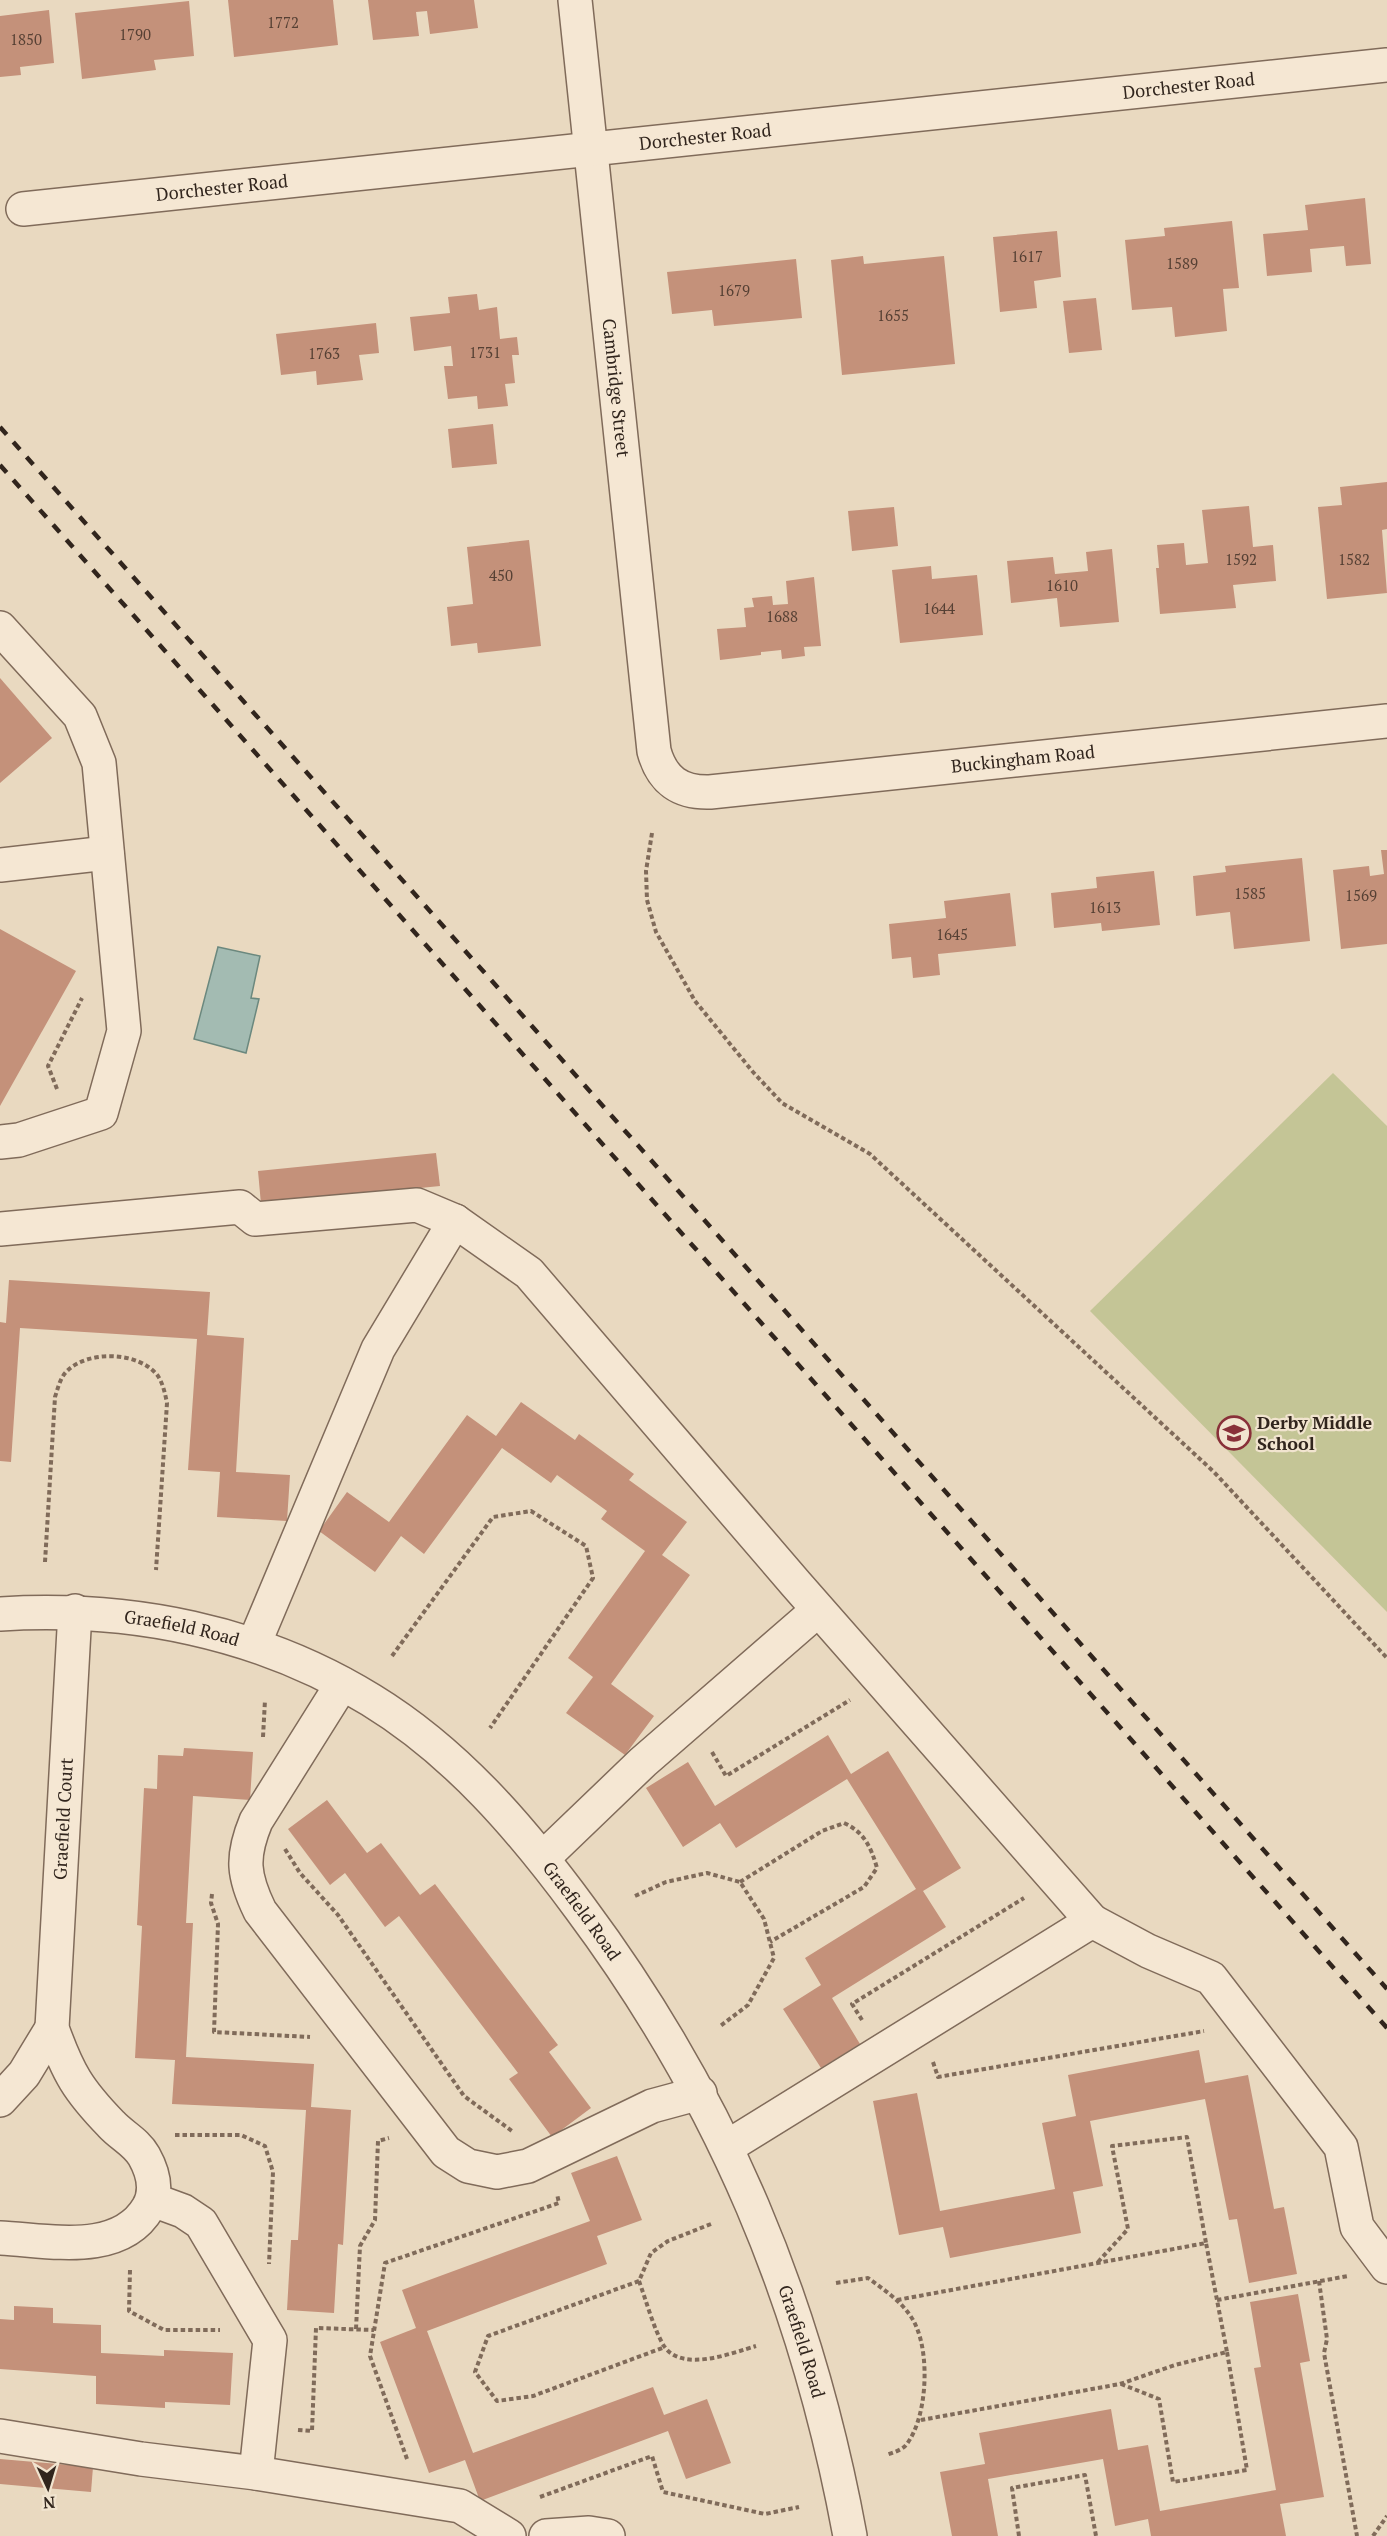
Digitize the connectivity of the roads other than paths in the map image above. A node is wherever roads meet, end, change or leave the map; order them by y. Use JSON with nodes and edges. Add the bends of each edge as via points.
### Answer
{"nodes":[{"id":1,"x":575,"y":0,"type":"edge"},
{"id":2,"x":1387,"y":65,"type":"edge"},
{"id":3,"x":591,"y":149,"type":"junction"},
{"id":4,"x":23,"y":209,"type":"dead end"},
{"id":5,"x":0,"y":628,"type":"edge"},
{"id":6,"x":1387,"y":721,"type":"edge"},
{"id":7,"x":664,"y":775,"type":"joint"},
{"id":8,"x":108,"y":853,"type":"junction"},
{"id":9,"x":0,"y":865,"type":"edge"},
{"id":10,"x":0,"y":1142,"type":"edge"},
{"id":11,"x":455,"y":1221,"type":"junction"},
{"id":12,"x":0,"y":1229,"type":"edge"},
{"id":13,"x":818,"y":1610,"type":"junction"},
{"id":14,"x":75,"y":1611,"type":"junction"},
{"id":15,"x":0,"y":1614,"type":"edge"},
{"id":16,"x":254,"y":1644,"type":"junction"},
{"id":17,"x":342,"y":1684,"type":"junction"},
{"id":18,"x":543,"y":1858,"type":"junction"},
{"id":19,"x":1092,"y":1921,"type":"junction"},
{"id":20,"x":52,"y":2028,"type":"junction"},
{"id":21,"x":700,"y":2093,"type":"junction"},
{"id":22,"x":0,"y":2100,"type":"edge"},
{"id":23,"x":728,"y":2147,"type":"junction"},
{"id":24,"x":153,"y":2200,"type":"junction"},
{"id":25,"x":0,"y":2238,"type":"edge"},
{"id":26,"x":1387,"y":2267,"type":"edge"},
{"id":27,"x":0,"y":2436,"type":"edge"},
{"id":28,"x":256,"y":2473,"type":"junction"},
{"id":29,"x":509,"y":2536,"type":"edge"},
{"id":30,"x":546,"y":2536,"type":"edge"},
{"id":31,"x":609,"y":2536,"type":"edge"},
{"id":32,"x":850,"y":2536,"type":"edge"}],
"edges":[{"from":1,"to":3,"type":"street","name":"Cambridge Street"},
{"from":2,"to":3,"type":"street","name":"Dorchester Road"},
{"from":3,"to":4,"type":"street","name":"Dorchester Road"},
{"from":3,"to":7,"type":"street","name":"Cambridge Street","via":[[654,751]]},
{"from":5,"to":8,"type":"street","via":[[80,716],[99,763]]},
{"from":6,"to":7,"type":"street","name":"Buckingham Road","via":[[710,792],[684,789]]},
{"from":8,"to":9,"type":"street"},
{"from":8,"to":10,"type":"street","via":[[124,1030],[101,1113],[19,1140]]},
{"from":11,"to":12,"type":"street","via":[[417,1205],[255,1220],[240,1207]]},
{"from":11,"to":13,"type":"street","via":[[529,1273]]},
{"from":11,"to":16,"type":"street","via":[[378,1348]]},
{"from":13,"to":18,"type":"street","via":[[643,1762]]},
{"from":13,"to":19,"type":"street"},
{"from":14,"to":15,"type":"street","name":"Graefield Road"},
{"from":14,"to":16,"type":"street","name":"Graefield Road","via":[[160,1620]]},
{"from":14,"to":20,"type":"street","name":"Graefield Court"},
{"from":16,"to":17,"type":"street","name":"Graefield Road"},
{"from":17,"to":18,"type":"street","name":"Graefield Road","via":[[440,1750],[494,1801]]},
{"from":17,"to":21,"type":"street","via":[[262,1811],[247,1842],[249,1888],[260,1911],[446,2152],[468,2166],[497,2172],[528,2166],[652,2106]]},
{"from":18,"to":21,"type":"street","name":"Graefield Road","via":[[609,1946]]},
{"from":19,"to":23,"type":"street"},
{"from":19,"to":26,"type":"street","via":[[1211,1978],[1341,2147],[1357,2227]]},
{"from":20,"to":22,"type":"street","name":"Graefield Court","via":[[24,2074]]},
{"from":20,"to":24,"type":"street","name":"Graefield Court","via":[[66,2068],[85,2096],[144,2156],[153,2179]]},
{"from":21,"to":23,"type":"street","name":"Graefield Road"},
{"from":23,"to":32,"type":"street","name":"Graefield Road","via":[[801,2332],[821,2399]]},
{"from":24,"to":25,"type":"street","via":[[140,2222],[118,2236],[91,2242]]},
{"from":24,"to":28,"type":"street","via":[[183,2211],[201,2223],[270,2340]]},
{"from":27,"to":28,"type":"street"},
{"from":28,"to":29,"type":"street","via":[[460,2506]]},
{"from":30,"to":31,"type":"street"}]}
